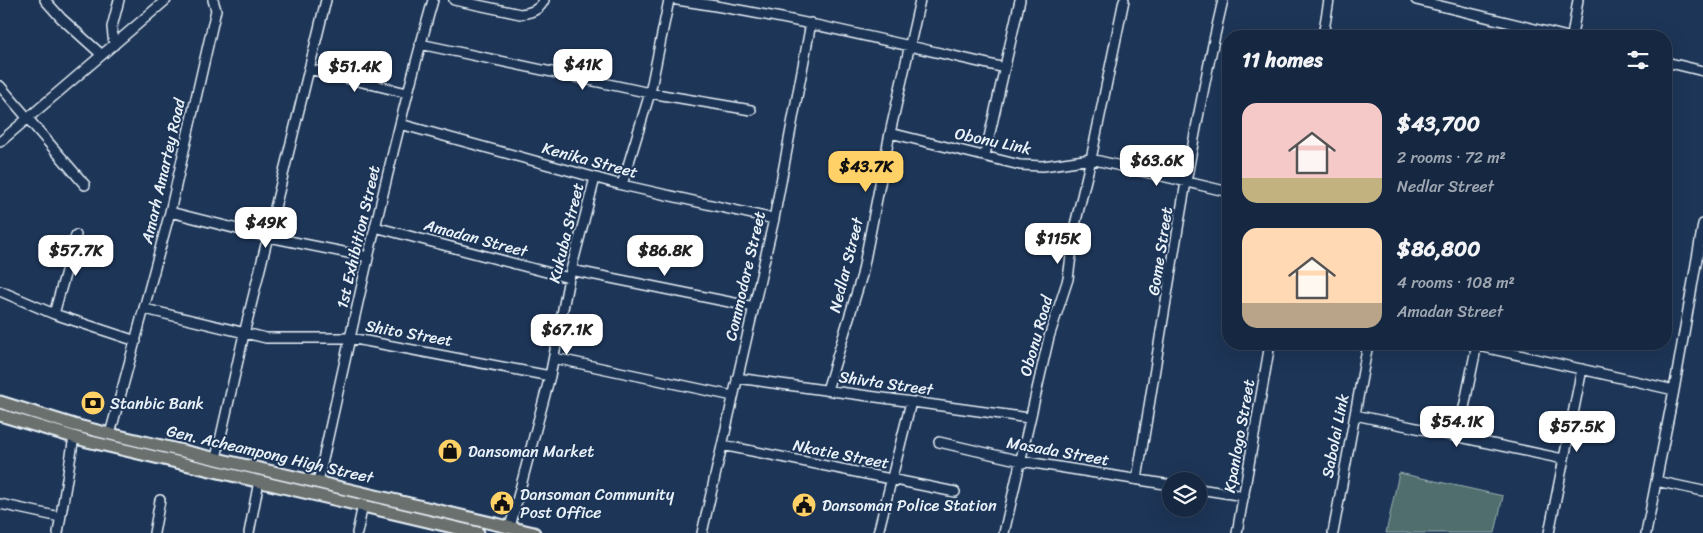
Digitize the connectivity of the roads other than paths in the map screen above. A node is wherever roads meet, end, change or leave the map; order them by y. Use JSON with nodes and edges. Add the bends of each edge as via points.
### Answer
{"nodes":[{"id":1,"x":45,"y":0,"type":"edge"},
{"id":2,"x":119,"y":0,"type":"edge"},
{"id":3,"x":166,"y":0,"type":"edge"},
{"id":4,"x":213,"y":0,"type":"edge"},
{"id":5,"x":326,"y":0,"type":"edge"},
{"id":6,"x":433,"y":0,"type":"edge"},
{"id":7,"x":454,"y":0,"type":"edge"},
{"id":8,"x":544,"y":0,"type":"edge"},
{"id":9,"x":669,"y":0,"type":"edge"},
{"id":10,"x":677,"y":0,"type":"edge"},
{"id":11,"x":920,"y":0,"type":"edge"},
{"id":12,"x":1020,"y":0,"type":"edge"},
{"id":13,"x":1124,"y":0,"type":"edge"},
{"id":14,"x":1223,"y":0,"type":"edge"},
{"id":15,"x":1329,"y":0,"type":"edge"},
{"id":16,"x":1416,"y":0,"type":"edge"},
{"id":17,"x":1578,"y":0,"type":"edge"},
{"id":18,"x":730,"y":4,"type":"edge"},
{"id":19,"x":811,"y":23,"type":"junction"},
{"id":20,"x":1323,"y":30,"type":"edge"},
{"id":21,"x":1524,"y":30,"type":"edge"},
{"id":22,"x":1573,"y":30,"type":"edge"},
{"id":23,"x":420,"y":44,"type":"junction"},
{"id":24,"x":114,"y":45,"type":"junction"},
{"id":25,"x":910,"y":46,"type":"junction"},
{"id":26,"x":102,"y":55,"type":"junction"},
{"id":27,"x":1672,"y":63,"type":"edge"},
{"id":28,"x":1005,"y":68,"type":"junction"},
{"id":29,"x":309,"y":69,"type":"junction"},
{"id":30,"x":1703,"y":71,"type":"edge"},
{"id":31,"x":0,"y":86,"type":"edge"},
{"id":32,"x":407,"y":93,"type":"junction"},
{"id":33,"x":650,"y":93,"type":"junction"},
{"id":34,"x":751,"y":110,"type":"dead end"},
{"id":35,"x":28,"y":118,"type":"junction"},
{"id":36,"x":400,"y":124,"type":"junction"},
{"id":37,"x":890,"y":132,"type":"junction"},
{"id":38,"x":0,"y":142,"type":"edge"},
{"id":39,"x":985,"y":155,"type":"junction"},
{"id":40,"x":1091,"y":159,"type":"junction"},
{"id":41,"x":595,"y":178,"type":"junction"},
{"id":42,"x":1186,"y":182,"type":"junction"},
{"id":43,"x":85,"y":185,"type":"dead end"},
{"id":44,"x":622,"y":185,"type":"junction"},
{"id":45,"x":1222,"y":190,"type":"edge"},
{"id":46,"x":170,"y":212,"type":"junction"},
{"id":47,"x":774,"y":219,"type":"junction"},
{"id":48,"x":1703,"y":224,"type":"edge"},
{"id":49,"x":375,"y":227,"type":"junction"},
{"id":50,"x":76,"y":235,"type":"dead end"},
{"id":51,"x":269,"y":237,"type":"junction"},
{"id":52,"x":368,"y":257,"type":"junction"},
{"id":53,"x":570,"y":274,"type":"junction"},
{"id":54,"x":0,"y":291,"type":"edge"},
{"id":55,"x":754,"y":307,"type":"junction"},
{"id":56,"x":144,"y":309,"type":"junction"},
{"id":57,"x":54,"y":314,"type":"junction"},
{"id":58,"x":244,"y":334,"type":"junction"},
{"id":59,"x":350,"y":338,"type":"junction"},
{"id":60,"x":136,"y":341,"type":"junction"},
{"id":61,"x":1269,"y":350,"type":"edge"},
{"id":62,"x":1367,"y":350,"type":"edge"},
{"id":63,"x":1473,"y":350,"type":"edge"},
{"id":64,"x":1500,"y":350,"type":"edge"},
{"id":65,"x":554,"y":358,"type":"junction"},
{"id":66,"x":1582,"y":369,"type":"junction"},
{"id":67,"x":550,"y":376,"type":"junction"},
{"id":68,"x":737,"y":378,"type":"junction"},
{"id":69,"x":827,"y":390,"type":"junction"},
{"id":70,"x":1674,"y":390,"type":"junction"},
{"id":71,"x":733,"y":396,"type":"junction"},
{"id":72,"x":0,"y":402,"type":"edge"},
{"id":73,"x":912,"y":402,"type":"junction"},
{"id":74,"x":0,"y":415,"type":"edge"},
{"id":75,"x":1355,"y":415,"type":"junction"},
{"id":76,"x":1030,"y":418,"type":"junction"},
{"id":77,"x":110,"y":434,"type":"junction"},
{"id":78,"x":1458,"y":436,"type":"junction"},
{"id":79,"x":74,"y":438,"type":"junction"},
{"id":80,"x":939,"y":442,"type":"dead end"},
{"id":81,"x":722,"y":445,"type":"junction"},
{"id":82,"x":216,"y":458,"type":"junction"},
{"id":83,"x":1564,"y":459,"type":"junction"},
{"id":84,"x":1021,"y":461,"type":"junction"},
{"id":85,"x":892,"y":479,"type":"junction"},
{"id":86,"x":1137,"y":479,"type":"junction"},
{"id":87,"x":259,"y":481,"type":"junction"},
{"id":88,"x":1656,"y":481,"type":"junction"},
{"id":89,"x":318,"y":482,"type":"junction"},
{"id":90,"x":1162,"y":483,"type":"edge"},
{"id":91,"x":1207,"y":490,"type":"edge"},
{"id":92,"x":1703,"y":491,"type":"edge"},
{"id":93,"x":955,"y":492,"type":"dead end"},
{"id":94,"x":1244,"y":496,"type":"junction"},
{"id":95,"x":160,"y":500,"type":"dead end"},
{"id":96,"x":0,"y":504,"type":"edge"},
{"id":97,"x":363,"y":506,"type":"junction"},
{"id":98,"x":60,"y":517,"type":"junction"},
{"id":99,"x":510,"y":527,"type":"junction"},
{"id":100,"x":465,"y":531,"type":"edge"},
{"id":101,"x":58,"y":533,"type":"edge"},
{"id":102,"x":154,"y":533,"type":"edge"},
{"id":103,"x":249,"y":533,"type":"edge"},
{"id":104,"x":357,"y":533,"type":"edge"},
{"id":105,"x":478,"y":533,"type":"edge"},
{"id":106,"x":534,"y":533,"type":"edge"},
{"id":107,"x":702,"y":533,"type":"edge"},
{"id":108,"x":878,"y":533,"type":"edge"},
{"id":109,"x":1004,"y":533,"type":"edge"},
{"id":110,"x":1237,"y":533,"type":"edge"},
{"id":111,"x":1333,"y":533,"type":"edge"},
{"id":112,"x":1549,"y":533,"type":"edge"},
{"id":113,"x":1646,"y":533,"type":"edge"}],
"edges":[{"from":1,"to":26,"type":"street"},
{"from":2,"to":24,"type":"street","via":[[112,27]]},
{"from":3,"to":24,"type":"street"},
{"from":4,"to":46,"type":"street","name":"Amarh Amartey Road","via":[[216,10]]},
{"from":5,"to":29,"type":"street"},
{"from":6,"to":23,"type":"street","name":"1st Exhibition Street"},
{"from":7,"to":8,"type":"street","via":[[527,14],[536,10]]},
{"from":9,"to":33,"type":"street"},
{"from":10,"to":18,"type":"street"},
{"from":11,"to":25,"type":"street","name":"Nedlar Street"},
{"from":12,"to":28,"type":"street"},
{"from":13,"to":40,"type":"street","name":"Obonu Road"},
{"from":14,"to":42,"type":"street","name":"Gome Street"},
{"from":15,"to":20,"type":"street"},
{"from":16,"to":21,"type":"street"},
{"from":17,"to":22,"type":"street"},
{"from":18,"to":19,"type":"street"},
{"from":19,"to":25,"type":"street"},
{"from":19,"to":47,"type":"street","name":"Commodore Street"},
{"from":23,"to":32,"type":"street","name":"1st Exhibition Street"},
{"from":23,"to":33,"type":"street"},
{"from":24,"to":26,"type":"street"},
{"from":25,"to":28,"type":"street"},
{"from":25,"to":37,"type":"street","name":"Nedlar Street"},
{"from":26,"to":35,"type":"street"},
{"from":27,"to":30,"type":"street"},
{"from":28,"to":39,"type":"street"},
{"from":29,"to":32,"type":"street"},
{"from":29,"to":51,"type":"street"},
{"from":31,"to":35,"type":"street"},
{"from":32,"to":36,"type":"street","name":"1st Exhibition Street"},
{"from":33,"to":34,"type":"street"},
{"from":33,"to":44,"type":"street"},
{"from":35,"to":38,"type":"street"},
{"from":35,"to":43,"type":"street"},
{"from":36,"to":41,"type":"street","name":"Kenika Street"},
{"from":36,"to":49,"type":"street","name":"1st Exhibition Street"},
{"from":37,"to":39,"type":"street","name":"Obonu Link"},
{"from":37,"to":69,"type":"street","name":"Nedlar Street","via":[[862,275]]},
{"from":39,"to":40,"type":"street","name":"Obonu Link","via":[[1020,165]]},
{"from":40,"to":42,"type":"street","name":"Obonu Link"},
{"from":40,"to":76,"type":"street","name":"Obonu Road","via":[[1075,225],[1068,280],[1049,337]]},
{"from":41,"to":44,"type":"street","name":"Kenika Street"},
{"from":41,"to":53,"type":"street","name":"Kukuba Street"},
{"from":42,"to":45,"type":"street","name":"Obonu Link"},
{"from":42,"to":86,"type":"street","name":"Gome Street"},
{"from":44,"to":47,"type":"street","name":"Kenika Street"},
{"from":46,"to":51,"type":"street"},
{"from":46,"to":56,"type":"street","name":"Amarh Amartey Road"},
{"from":47,"to":55,"type":"street","name":"Commodore Street"},
{"from":48,"to":70,"type":"street"},
{"from":49,"to":52,"type":"street","name":"1st Exhibition Street"},
{"from":49,"to":53,"type":"street","name":"Amadan Street"},
{"from":50,"to":57,"type":"street"},
{"from":51,"to":52,"type":"street"},
{"from":51,"to":58,"type":"street"},
{"from":52,"to":59,"type":"street","name":"1st Exhibition Street"},
{"from":53,"to":55,"type":"street","name":"Amadan Street"},
{"from":53,"to":65,"type":"street","name":"Kukuba Street"},
{"from":54,"to":57,"type":"street"},
{"from":55,"to":68,"type":"street","name":"Commodore Street"},
{"from":56,"to":58,"type":"street","name":"Shito Street"},
{"from":56,"to":60,"type":"street","name":"Amarh Amartey Road"},
{"from":57,"to":60,"type":"street"},
{"from":58,"to":59,"type":"street","name":"Shito Street","via":[[266,338]]},
{"from":58,"to":82,"type":"street"},
{"from":59,"to":67,"type":"street","name":"Shito Street"},
{"from":59,"to":89,"type":"street","name":"1st Exhibition Street"},
{"from":60,"to":77,"type":"street","name":"Amarh Amartey Road"},
{"from":61,"to":94,"type":"street","name":"Kpanlogo Street"},
{"from":62,"to":75,"type":"street","name":"Sabolai Link"},
{"from":63,"to":78,"type":"street"},
{"from":64,"to":66,"type":"street"},
{"from":65,"to":67,"type":"street","name":"Kukuba Street"},
{"from":65,"to":71,"type":"street"},
{"from":66,"to":70,"type":"street"},
{"from":66,"to":83,"type":"street"},
{"from":67,"to":99,"type":"street","name":"Kukuba Street"},
{"from":68,"to":69,"type":"street","name":"Shivta Street"},
{"from":68,"to":71,"type":"street","name":"Commodore Street"},
{"from":69,"to":73,"type":"street","name":"Shivta Street"},
{"from":70,"to":88,"type":"street"},
{"from":71,"to":81,"type":"street","name":"Commodore Street"},
{"from":72,"to":77,"type":"main road","name":"Gen. Acheampong High Street"},
{"from":73,"to":76,"type":"street","name":"Shivta Street"},
{"from":73,"to":85,"type":"street"},
{"from":74,"to":79,"type":"main road","name":"Gen. Acheampong High Street"},
{"from":75,"to":78,"type":"street"},
{"from":75,"to":111,"type":"street","name":"Sabolai Link"},
{"from":76,"to":84,"type":"street","name":"Obonu Road"},
{"from":77,"to":82,"type":"main road","name":"Gen. Acheampong High Street"},
{"from":78,"to":83,"type":"street"},
{"from":79,"to":87,"type":"main road","name":"Gen. Acheampong High Street"},
{"from":79,"to":98,"type":"street"},
{"from":80,"to":84,"type":"street","name":"Masada Street"},
{"from":81,"to":85,"type":"street","name":"Nkatie Street"},
{"from":81,"to":107,"type":"street","name":"Commodore Street"},
{"from":82,"to":89,"type":"main road","name":"Gen. Acheampong High Street"},
{"from":83,"to":112,"type":"street"},
{"from":84,"to":86,"type":"street","name":"Masada Street"},
{"from":84,"to":109,"type":"street","name":"Obonu Road"},
{"from":85,"to":93,"type":"street","name":"Nkatie Street"},
{"from":85,"to":108,"type":"street"},
{"from":86,"to":90,"type":"street","name":"Masada Street"},
{"from":87,"to":97,"type":"main road","name":"Gen. Acheampong High Street"},
{"from":87,"to":103,"type":"street"},
{"from":88,"to":92,"type":"street"},
{"from":88,"to":113,"type":"street"},
{"from":89,"to":99,"type":"main road","name":"Gen. Acheampong High Street"},
{"from":91,"to":94,"type":"street"},
{"from":94,"to":110,"type":"street","name":"Kpanlogo Street"},
{"from":95,"to":102,"type":"street"},
{"from":96,"to":98,"type":"street"},
{"from":97,"to":100,"type":"main road","name":"Gen. Acheampong High Street"},
{"from":97,"to":104,"type":"street"},
{"from":98,"to":101,"type":"street"},
{"from":99,"to":106,"type":"main road","name":"Gen. Acheampong High Street"},
{"from":100,"to":105,"type":"main road","name":"Gen. Acheampong High Street"}]}
